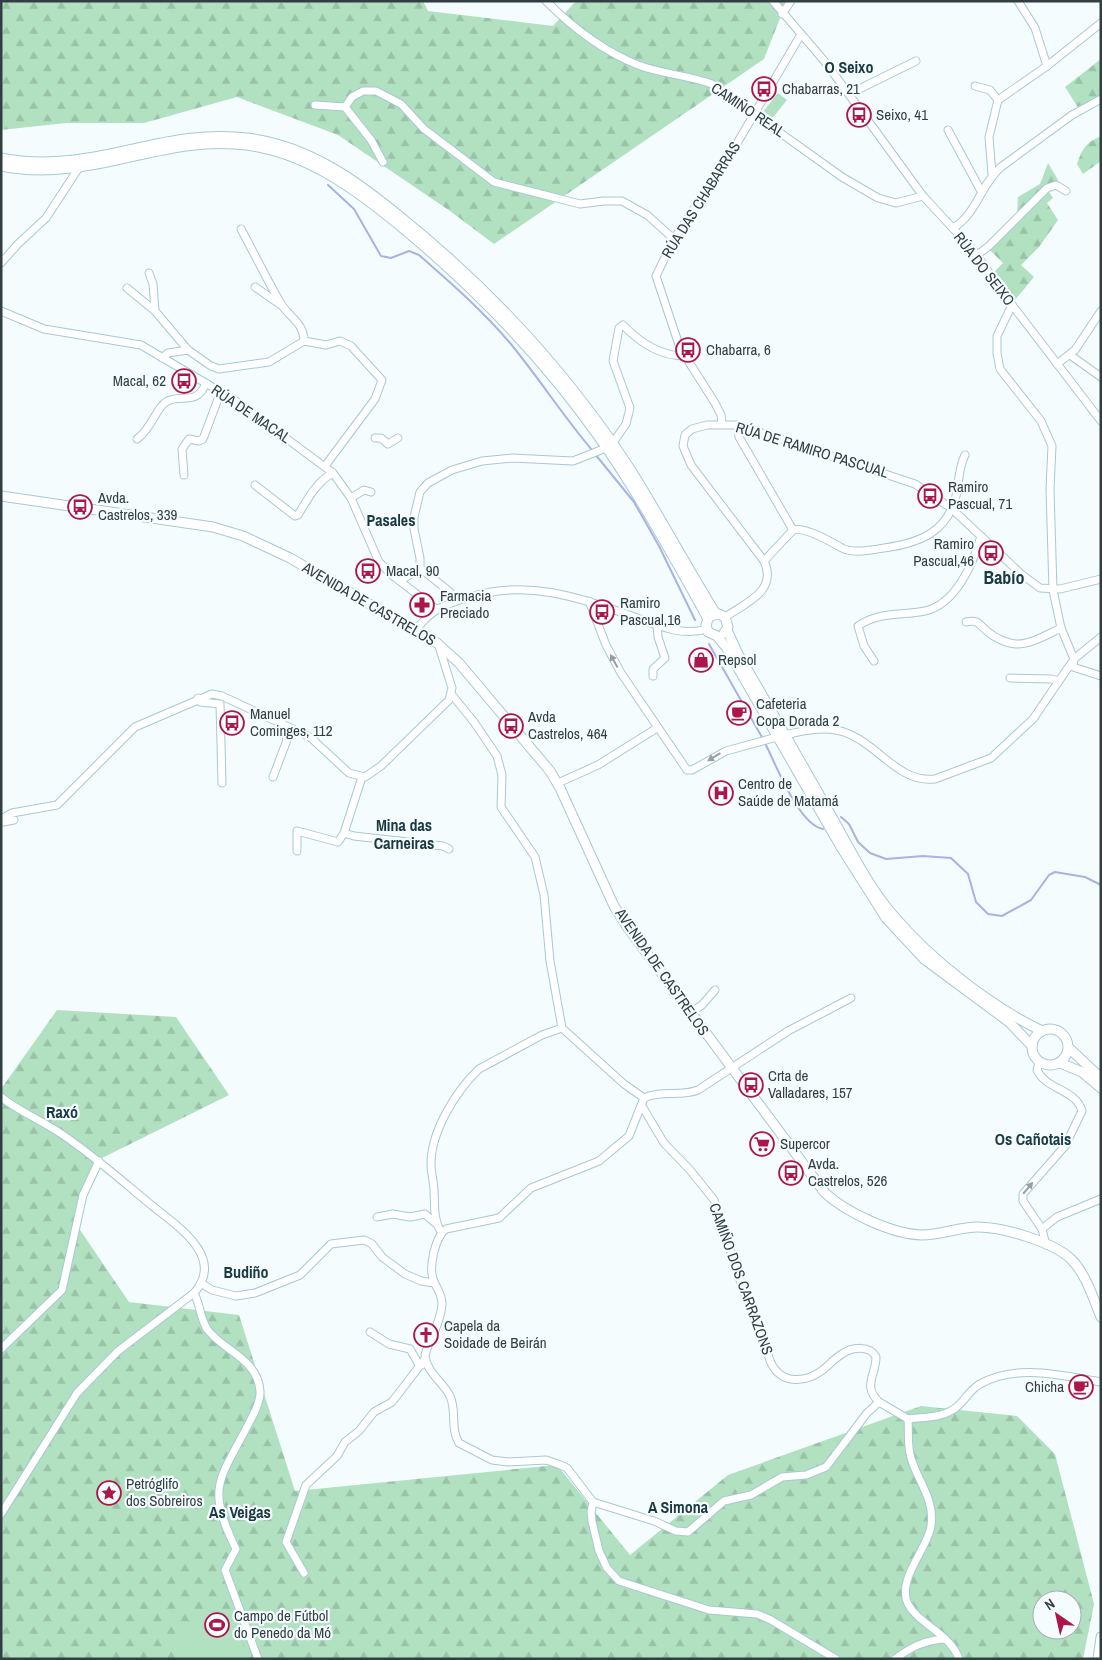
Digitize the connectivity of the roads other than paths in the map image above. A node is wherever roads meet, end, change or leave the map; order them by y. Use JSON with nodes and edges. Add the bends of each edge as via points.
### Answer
{"nodes":[{"id":1,"x":546,"y":1,"type":"edge"},
{"id":2,"x":773,"y":1,"type":"edge"},
{"id":3,"x":791,"y":1,"type":"edge"},
{"id":4,"x":1018,"y":1,"type":"edge"},
{"id":5,"x":782,"y":14,"type":"junction"},
{"id":6,"x":1101,"y":23,"type":"edge"},
{"id":7,"x":800,"y":36,"type":"junction"},
{"id":8,"x":916,"y":62,"type":"dead end"},
{"id":9,"x":1048,"y":66,"type":"junction"},
{"id":10,"x":975,"y":86,"type":"dead end"},
{"id":11,"x":849,"y":94,"type":"junction"},
{"id":12,"x":1101,"y":98,"type":"edge"},
{"id":13,"x":998,"y":100,"type":"junction"},
{"id":14,"x":314,"y":105,"type":"dead end"},
{"id":15,"x":344,"y":107,"type":"junction"},
{"id":16,"x":755,"y":112,"type":"junction"},
{"id":17,"x":948,"y":130,"type":"dead end"},
{"id":18,"x":1,"y":158,"type":"edge"},
{"id":19,"x":383,"y":162,"type":"dead end"},
{"id":20,"x":1,"y":166,"type":"edge"},
{"id":21,"x":78,"y":169,"type":"junction"},
{"id":22,"x":992,"y":174,"type":"junction"},
{"id":23,"x":981,"y":191,"type":"junction"},
{"id":24,"x":1066,"y":191,"type":"dead end"},
{"id":25,"x":923,"y":196,"type":"junction"},
{"id":26,"x":953,"y":228,"type":"junction"},
{"id":27,"x":241,"y":229,"type":"dead end"},
{"id":28,"x":674,"y":239,"type":"junction"},
{"id":29,"x":977,"y":255,"type":"junction"},
{"id":30,"x":1,"y":264,"type":"edge"},
{"id":31,"x":149,"y":273,"type":"dead end"},
{"id":32,"x":254,"y":287,"type":"dead end"},
{"id":33,"x":126,"y":288,"type":"dead end"},
{"id":34,"x":281,"y":305,"type":"junction"},
{"id":35,"x":1012,"y":305,"type":"junction"},
{"id":36,"x":1,"y":311,"type":"edge"},
{"id":37,"x":155,"y":311,"type":"junction"},
{"id":38,"x":1101,"y":311,"type":"edge"},
{"id":39,"x":304,"y":341,"type":"junction"},
{"id":40,"x":188,"y":350,"type":"junction"},
{"id":41,"x":1070,"y":355,"type":"junction"},
{"id":42,"x":685,"y":356,"type":"junction"},
{"id":43,"x":162,"y":358,"type":"junction"},
{"id":44,"x":1057,"y":364,"type":"junction"},
{"id":45,"x":1101,"y":377,"type":"edge"},
{"id":46,"x":206,"y":384,"type":"junction"},
{"id":47,"x":221,"y":391,"type":"junction"},
{"id":48,"x":1101,"y":421,"type":"edge"},
{"id":49,"x":722,"y":424,"type":"junction"},
{"id":50,"x":738,"y":425,"type":"junction"},
{"id":51,"x":375,"y":438,"type":"dead end"},
{"id":52,"x":398,"y":438,"type":"dead end"},
{"id":53,"x":137,"y":439,"type":"dead end"},
{"id":54,"x":606,"y":448,"type":"junction"},
{"id":55,"x":966,"y":454,"type":"dead end"},
{"id":56,"x":325,"y":466,"type":"junction"},
{"id":57,"x":333,"y":473,"type":"junction"},
{"id":58,"x":184,"y":476,"type":"dead end"},
{"id":59,"x":254,"y":485,"type":"dead end"},
{"id":60,"x":372,"y":492,"type":"dead end"},
{"id":61,"x":1,"y":496,"type":"edge"},
{"id":62,"x":351,"y":498,"type":"junction"},
{"id":63,"x":951,"y":508,"type":"junction"},
{"id":64,"x":793,"y":530,"type":"junction"},
{"id":65,"x":981,"y":536,"type":"junction"},
{"id":66,"x":764,"y":561,"type":"junction"},
{"id":67,"x":420,"y":568,"type":"junction"},
{"id":68,"x":1101,"y":579,"type":"edge"},
{"id":69,"x":400,"y":581,"type":"junction"},
{"id":70,"x":1053,"y":590,"type":"junction"},
{"id":71,"x":589,"y":601,"type":"junction"},
{"id":72,"x":453,"y":602,"type":"junction"},
{"id":73,"x":436,"y":609,"type":"junction"},
{"id":74,"x":712,"y":616,"type":"junction"},
{"id":75,"x":725,"y":617,"type":"junction"},
{"id":76,"x":966,"y":622,"type":"dead end"},
{"id":77,"x":657,"y":625,"type":"junction"},
{"id":78,"x":1061,"y":628,"type":"junction"},
{"id":79,"x":707,"y":629,"type":"junction"},
{"id":80,"x":416,"y":630,"type":"junction"},
{"id":81,"x":727,"y":630,"type":"junction"},
{"id":82,"x":717,"y":636,"type":"junction"},
{"id":83,"x":1101,"y":637,"type":"edge"},
{"id":84,"x":438,"y":643,"type":"junction"},
{"id":85,"x":1074,"y":659,"type":"junction"},
{"id":86,"x":874,"y":660,"type":"dead end"},
{"id":87,"x":653,"y":676,"type":"dead end"},
{"id":88,"x":1101,"y":676,"type":"edge"},
{"id":89,"x":1010,"y":678,"type":"dead end"},
{"id":90,"x":1059,"y":681,"type":"junction"},
{"id":91,"x":452,"y":695,"type":"junction"},
{"id":92,"x":198,"y":698,"type":"junction"},
{"id":93,"x":283,"y":724,"type":"junction"},
{"id":94,"x":657,"y":728,"type":"junction"},
{"id":95,"x":777,"y":737,"type":"junction"},
{"id":96,"x":273,"y":777,"type":"dead end"},
{"id":97,"x":362,"y":777,"type":"junction"},
{"id":98,"x":222,"y":783,"type":"dead end"},
{"id":99,"x":558,"y":783,"type":"junction"},
{"id":100,"x":1,"y":819,"type":"edge"},
{"id":101,"x":14,"y":820,"type":"dead end"},
{"id":102,"x":344,"y":833,"type":"junction"},
{"id":103,"x":449,"y":850,"type":"dead end"},
{"id":104,"x":297,"y":851,"type":"dead end"},
{"id":105,"x":715,"y":990,"type":"dead end"},
{"id":106,"x":851,"y":998,"type":"dead end"},
{"id":107,"x":690,"y":1013,"type":"junction"},
{"id":108,"x":562,"y":1028,"type":"junction"},
{"id":109,"x":1042,"y":1031,"type":"junction"},
{"id":110,"x":1032,"y":1046,"type":"junction"},
{"id":111,"x":1069,"y":1048,"type":"junction"},
{"id":112,"x":1039,"y":1062,"type":"junction"},
{"id":113,"x":1060,"y":1063,"type":"junction"},
{"id":114,"x":731,"y":1069,"type":"junction"},
{"id":115,"x":1101,"y":1078,"type":"edge"},
{"id":116,"x":1101,"y":1088,"type":"edge"},
{"id":117,"x":1,"y":1097,"type":"edge"},
{"id":118,"x":643,"y":1102,"type":"junction"},
{"id":119,"x":100,"y":1161,"type":"junction"},
{"id":120,"x":1101,"y":1198,"type":"edge"},
{"id":121,"x":377,"y":1217,"type":"dead end"},
{"id":122,"x":435,"y":1223,"type":"junction"},
{"id":123,"x":1042,"y":1229,"type":"junction"},
{"id":124,"x":441,"y":1232,"type":"junction"},
{"id":125,"x":1046,"y":1245,"type":"junction"},
{"id":126,"x":434,"y":1283,"type":"junction"},
{"id":127,"x":201,"y":1284,"type":"junction"},
{"id":128,"x":194,"y":1293,"type":"junction"},
{"id":129,"x":1101,"y":1316,"type":"edge"},
{"id":130,"x":370,"y":1332,"type":"dead end"},
{"id":131,"x":1,"y":1349,"type":"edge"},
{"id":132,"x":423,"y":1362,"type":"junction"},
{"id":133,"x":1101,"y":1382,"type":"edge"},
{"id":134,"x":879,"y":1402,"type":"junction"},
{"id":135,"x":908,"y":1420,"type":"junction"},
{"id":136,"x":593,"y":1502,"type":"junction"},
{"id":137,"x":1,"y":1514,"type":"edge"},
{"id":138,"x":304,"y":1573,"type":"dead end"},
{"id":139,"x":1101,"y":1637,"type":"edge"},
{"id":140,"x":945,"y":1639,"type":"junction"},
{"id":141,"x":258,"y":1659,"type":"edge"},
{"id":142,"x":836,"y":1659,"type":"edge"},
{"id":143,"x":895,"y":1659,"type":"edge"},
{"id":144,"x":960,"y":1659,"type":"edge"},
{"id":145,"x":1098,"y":1659,"type":"edge"}],
"edges":[{"from":1,"to":16,"type":"street","name":"CAMIÑO REAL","via":[[603,48],[639,65],[712,84]]},
{"from":2,"to":5,"type":"street","name":"RÚA DO SEIXO"},
{"from":3,"to":5,"type":"street"},
{"from":4,"to":9,"type":"street","via":[[1035,28]]},
{"from":5,"to":7,"type":"street","name":"RÚA DO SEIXO"},
{"from":6,"to":9,"type":"street"},
{"from":7,"to":11,"type":"street","name":"RÚA DO SEIXO"},
{"from":7,"to":16,"type":"street","name":"RÚA DAS CHABARRAS"},
{"from":8,"to":11,"type":"street"},
{"from":9,"to":13,"type":"street"},
{"from":10,"to":13,"type":"street","via":[[990,90]]},
{"from":11,"to":25,"type":"street","name":"RÚA DO SEIXO"},
{"from":12,"to":22,"type":"street","via":[[1072,115]]},
{"from":13,"to":22,"type":"street","via":[[989,137]]},
{"from":14,"to":15,"type":"street"},
{"from":15,"to":19,"type":"street"},
{"from":15,"to":28,"type":"street","via":[[363,91],[376,91],[401,104],[424,129],[494,182],[580,204],[622,202],[647,215]]},
{"from":16,"to":25,"type":"street","name":"CAMIÑO REAL","via":[[842,177],[878,198],[896,203]]},
{"from":16,"to":28,"type":"street","name":"RÚA DAS CHABARRAS"},
{"from":17,"to":23,"type":"street"},
{"from":18,"to":54,"type":"main road","via":[[33,163],[70,162],[184,139],[218,136],[271,142],[315,158],[396,213],[484,291],[552,364]]},
{"from":20,"to":21,"type":"main road","via":[[24,170]]},
{"from":21,"to":30,"type":"street","via":[[46,218]]},
{"from":21,"to":54,"type":"main road","via":[[185,146],[231,144],[284,153],[323,170],[391,218],[485,302],[546,369]]},
{"from":22,"to":23,"type":"street"},
{"from":23,"to":26,"type":"street","via":[[970,216]]},
{"from":24,"to":29,"type":"street","via":[[1056,185],[1047,188]]},
{"from":25,"to":26,"type":"street","name":"RÚA DO SEIXO"},
{"from":26,"to":29,"type":"street","name":"RÚA DO SEIXO"},
{"from":27,"to":34,"type":"street"},
{"from":28,"to":42,"type":"street","name":"RÚA DAS CHABARRAS","via":[[656,276]]},
{"from":29,"to":35,"type":"street","name":"RÚA DO SEIXO"},
{"from":31,"to":37,"type":"street"},
{"from":32,"to":34,"type":"street"},
{"from":33,"to":37,"type":"street"},
{"from":34,"to":39,"type":"street","via":[[299,323]]},
{"from":35,"to":44,"type":"street","name":"RÚA DO SEIXO"},
{"from":35,"to":70,"type":"street","via":[[997,336],[997,353],[1000,369],[1041,421],[1052,446]]},
{"from":36,"to":43,"type":"street","name":"RÚA DE MACAL","via":[[44,329],[131,342]]},
{"from":37,"to":40,"type":"street"},
{"from":38,"to":41,"type":"street"},
{"from":39,"to":40,"type":"street","via":[[269,362],[225,369],[211,366]]},
{"from":39,"to":56,"type":"street","via":[[326,346],[340,341],[351,346],[382,380],[375,399]]},
{"from":40,"to":43,"type":"street","via":[[168,353]]},
{"from":41,"to":44,"type":"street"},
{"from":41,"to":45,"type":"street"},
{"from":42,"to":49,"type":"street","name":"RÚA DAS CHABARRAS","via":[[715,403]]},
{"from":42,"to":54,"type":"street","via":[[665,355],[634,337],[623,325],[619,328],[614,362],[630,408],[626,424]]},
{"from":43,"to":46,"type":"street","name":"RÚA DE MACAL"},
{"from":44,"to":48,"type":"street","name":"RÚA DO SEIXO"},
{"from":46,"to":47,"type":"street","name":"RÚA DE MACAL"},
{"from":46,"to":53,"type":"street","via":[[192,398],[174,399],[163,404],[149,429]]},
{"from":47,"to":56,"type":"street","name":"RÚA DE MACAL"},
{"from":47,"to":58,"type":"street","via":[[203,439],[189,439],[182,449]]},
{"from":49,"to":50,"type":"street","name":"RÚA DE RAMIRO PASCUAL"},
{"from":49,"to":66,"type":"street","name":"RÚA DE RAMIRO PASCUAL","via":[[692,429],[685,436],[684,451],[697,474]]},
{"from":50,"to":63,"type":"street","name":"RÚA DE RAMIRO PASCUAL","via":[[902,478]]},
{"from":50,"to":64,"type":"street","via":[[739,438]]},
{"from":51,"to":52,"type":"street","via":[[381,438],[388,444]]},
{"from":54,"to":67,"type":"street","via":[[573,462],[512,458],[482,461],[452,470],[428,483],[420,492],[414,517]]},
{"from":54,"to":74,"type":"main road","via":[[658,515]]},
{"from":55,"to":63,"type":"street"},
{"from":56,"to":57,"type":"street","name":"RÚA DE MACAL"},
{"from":57,"to":59,"type":"street","via":[[294,516]]},
{"from":57,"to":62,"type":"street","name":"RÚA DE MACAL"},
{"from":60,"to":62,"type":"street","via":[[364,490]]},
{"from":61,"to":80,"type":"main road","name":"AVENIDA DE CASTRELOS","via":[[233,532],[334,582]]},
{"from":62,"to":69,"type":"street","name":"RÚA DE MACAL","via":[[379,562]]},
{"from":63,"to":64,"type":"street","via":[[935,531],[923,540],[879,549],[845,550],[828,539],[798,528]]},
{"from":63,"to":65,"type":"street","name":"RÚA DE RAMIRO PASCUAL"},
{"from":64,"to":66,"type":"street"},
{"from":65,"to":70,"type":"street","name":"RÚA DE RAMIRO PASCUAL","via":[[1029,581],[1040,588]]},
{"from":65,"to":86,"type":"street","via":[[970,567],[946,602],[926,611],[869,618],[858,626],[864,646]]},
{"from":66,"to":75,"type":"street","via":[[768,578],[763,589]]},
{"from":67,"to":69,"type":"street"},
{"from":67,"to":72,"type":"street","via":[[450,592]]},
{"from":68,"to":70,"type":"street"},
{"from":69,"to":73,"type":"street","name":"RÚA DE MACAL"},
{"from":70,"to":78,"type":"street"},
{"from":71,"to":72,"type":"street","via":[[548,591],[513,588]]},
{"from":71,"to":77,"type":"street"},
{"from":94,"to":71,"type":"street","one_way":true,"via":[[606,646]]},
{"from":72,"to":73,"type":"street"},
{"from":73,"to":80,"type":"street"},
{"from":74,"to":75,"type":"main road"},
{"from":74,"to":79,"type":"main road"},
{"from":75,"to":81,"type":"main road"},
{"from":76,"to":78,"type":"street","via":[[980,622],[988,632],[1017,644]]},
{"from":77,"to":79,"type":"street","via":[[682,631]]},
{"from":77,"to":87,"type":"street","via":[[665,658],[653,669]]},
{"from":78,"to":85,"type":"street"},
{"from":79,"to":82,"type":"main road"},
{"from":80,"to":84,"type":"main road","name":"AVENIDA DE CASTRELOS"},
{"from":81,"to":82,"type":"main road"},
{"from":81,"to":95,"type":"main road"},
{"from":82,"to":95,"type":"main road"},
{"from":83,"to":85,"type":"street"},
{"from":84,"to":91,"type":"street"},
{"from":84,"to":99,"type":"main road","name":"AVENIDA DE CASTRELOS","via":[[487,695]]},
{"from":85,"to":88,"type":"street","via":[[1073,667]]},
{"from":85,"to":90,"type":"street"},
{"from":89,"to":90,"type":"street"},
{"from":90,"to":95,"type":"street","via":[[1033,719],[999,753],[935,779],[925,780],[896,768],[873,748],[848,733],[809,730]]},
{"from":91,"to":97,"type":"street","via":[[381,766]]},
{"from":91,"to":108,"type":"street","via":[[492,747],[501,769],[501,807],[535,857],[544,894],[550,961]]},
{"from":92,"to":93,"type":"street","via":[[212,694],[222,696]]},
{"from":92,"to":98,"type":"street","via":[[200,702],[220,704]]},
{"from":92,"to":100,"type":"street","via":[[129,732],[58,805],[18,812]]},
{"from":93,"to":96,"type":"street","via":[[288,740]]},
{"from":93,"to":97,"type":"street","via":[[313,739],[349,772]]},
{"from":95,"to":94,"type":"street","one_way":true,"via":[[726,751],[689,771]]},
{"from":94,"to":99,"type":"street","via":[[593,768]]},
{"from":95,"to":109,"type":"main road","via":[[892,914],[918,943],[948,969],[1025,1023]]},
{"from":95,"to":110,"type":"main road","via":[[886,918],[924,959],[1010,1022]]},
{"from":97,"to":102,"type":"street"},
{"from":99,"to":107,"type":"main road","name":"AVENIDA DE CASTRELOS","via":[[618,913]]},
{"from":100,"to":101,"type":"street","via":[[3,822]]},
{"from":102,"to":103,"type":"street","via":[[444,846]]},
{"from":102,"to":104,"type":"street","via":[[338,842],[297,831]]},
{"from":105,"to":107,"type":"street"},
{"from":106,"to":114,"type":"street","via":[[788,1031]]},
{"from":107,"to":114,"type":"main road","name":"AVENIDA DE CASTRELOS"},
{"from":108,"to":118,"type":"street"},
{"from":108,"to":122,"type":"street","via":[[542,1035],[470,1077],[444,1117],[434,1142],[431,1164]]},
{"from":109,"to":110,"type":"main road"},
{"from":109,"to":111,"type":"main road","via":[[1052,1029],[1062,1034]]},
{"from":110,"to":112,"type":"main road"},
{"from":111,"to":113,"type":"main road"},
{"from":111,"to":115,"type":"main road"},
{"from":112,"to":113,"type":"main road","via":[[1050,1066]]},
{"from":123,"to":112,"type":"street","one_way":true,"via":[[1022,1201],[1023,1194],[1065,1146],[1082,1111],[1066,1092],[1043,1080],[1037,1070]]},
{"from":113,"to":116,"type":"main road","via":[[1082,1072]]},
{"from":114,"to":118,"type":"street","via":[[710,1085],[692,1093],[650,1096]]},
{"from":114,"to":125,"type":"main road","name":"AVENIDA DE CASTRELOS","via":[[809,1174],[844,1208],[909,1234],[979,1227],[1010,1232]]},
{"from":117,"to":119,"type":"street"},
{"from":118,"to":124,"type":"street","via":[[629,1136],[600,1161],[531,1188],[499,1218]]},
{"from":118,"to":134,"type":"street","name":"CAMIÑO DOS CARRAZONS","via":[[664,1143],[714,1200],[740,1280],[771,1363],[778,1373],[801,1380],[824,1369],[843,1352],[870,1350],[876,1357],[870,1387]]},
{"from":119,"to":127,"type":"street","via":[[187,1233],[203,1259]]},
{"from":119,"to":131,"type":"street","via":[[83,1195],[62,1290]]},
{"from":120,"to":123,"type":"street","via":[[1057,1217]]},
{"from":121,"to":122,"type":"street","via":[[425,1214]]},
{"from":122,"to":124,"type":"street"},
{"from":123,"to":125,"type":"street"},
{"from":124,"to":126,"type":"street","via":[[434,1251]]},
{"from":125,"to":129,"type":"main road","name":"AVENIDA DE CASTRELOS","via":[[1071,1259],[1078,1268]]},
{"from":126,"to":127,"type":"street","via":[[406,1274],[364,1240],[331,1244],[300,1275],[255,1294],[236,1296]]},
{"from":126,"to":132,"type":"street","via":[[442,1302]]},
{"from":127,"to":128,"type":"street"},
{"from":128,"to":137,"type":"street","via":[[118,1351],[77,1393]]},
{"from":128,"to":141,"type":"street","via":[[208,1329],[251,1366],[260,1391],[253,1416],[224,1469],[218,1502],[236,1549],[225,1570]]},
{"from":130,"to":132,"type":"street","via":[[389,1344],[410,1349],[418,1363]]},
{"from":132,"to":136,"type":"street","via":[[452,1401],[454,1429],[459,1443],[492,1460],[546,1460],[558,1464],[567,1468]]},
{"from":132,"to":138,"type":"street","via":[[392,1402],[374,1412],[345,1442],[337,1456],[306,1485],[286,1542]]},
{"from":133,"to":135,"type":"street","via":[[1044,1373],[1013,1375],[982,1383],[946,1413]]},
{"from":134,"to":135,"type":"street"},
{"from":134,"to":136,"type":"street","via":[[826,1467],[806,1475],[782,1478],[751,1495],[729,1498],[688,1532],[676,1531]]},
{"from":135,"to":140,"type":"street","via":[[910,1455],[930,1499],[932,1523],[929,1536],[914,1562],[906,1596],[912,1610]]},
{"from":136,"to":142,"type":"street","via":[[592,1521],[600,1551],[607,1568],[619,1581],[709,1610],[757,1614]]},
{"from":139,"to":145,"type":"main road"},
{"from":140,"to":143,"type":"street","via":[[915,1645]]},
{"from":140,"to":144,"type":"street"}]}
